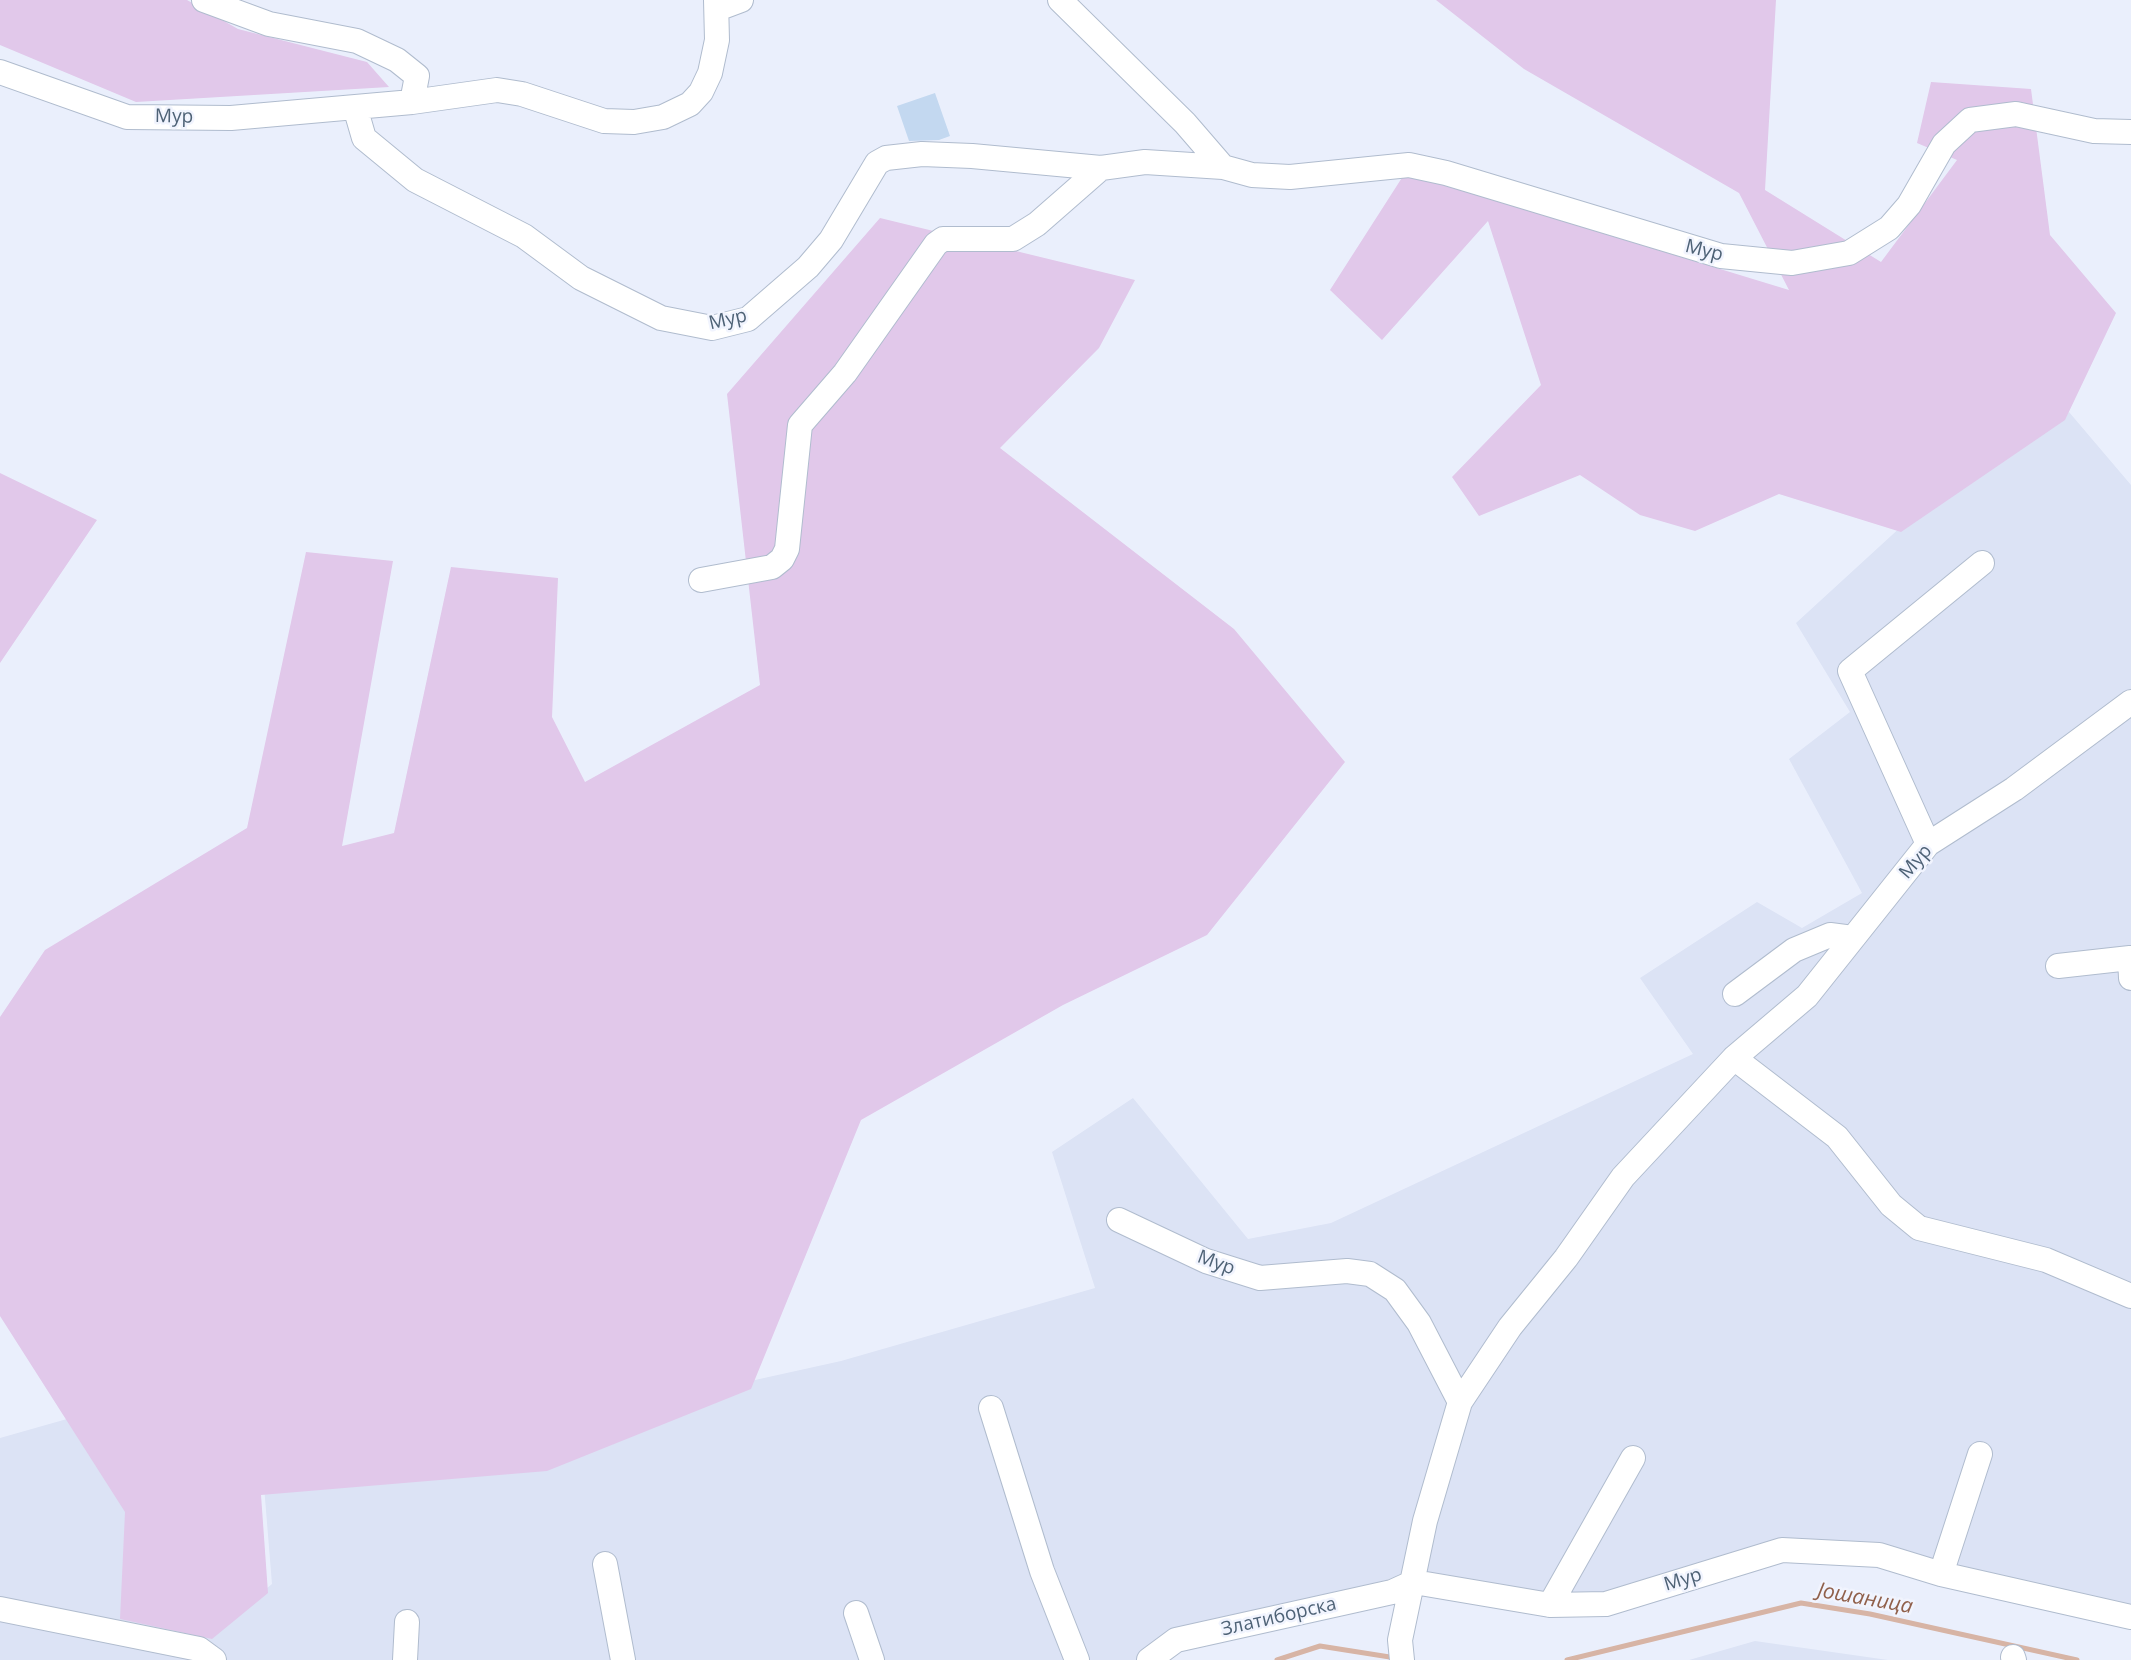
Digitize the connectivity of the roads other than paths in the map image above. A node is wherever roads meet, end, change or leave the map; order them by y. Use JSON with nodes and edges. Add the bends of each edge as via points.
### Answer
{"nodes":[{"id":1,"x":204,"y":0,"type":"edge"},
{"id":2,"x":741,"y":0,"type":"edge"},
{"id":3,"x":1060,"y":0,"type":"edge"},
{"id":4,"x":716,"y":5,"type":"edge"},
{"id":5,"x":0,"y":72,"type":"edge"},
{"id":6,"x":412,"y":102,"type":"junction"},
{"id":7,"x":355,"y":107,"type":"junction"},
{"id":8,"x":2131,"y":132,"type":"edge"},
{"id":9,"x":1223,"y":167,"type":"junction"},
{"id":10,"x":1101,"y":168,"type":"junction"},
{"id":11,"x":1982,"y":564,"type":"dead end"},
{"id":12,"x":701,"y":580,"type":"dead end"},
{"id":13,"x":2131,"y":702,"type":"edge"},
{"id":14,"x":1928,"y":844,"type":"junction"},
{"id":15,"x":1853,"y":938,"type":"junction"},
{"id":16,"x":2058,"y":966,"type":"dead end"},
{"id":17,"x":2131,"y":978,"type":"edge"},
{"id":18,"x":1735,"y":994,"type":"dead end"},
{"id":19,"x":1734,"y":1058,"type":"junction"},
{"id":20,"x":1119,"y":1220,"type":"dead end"},
{"id":21,"x":2131,"y":1296,"type":"edge"},
{"id":22,"x":1460,"y":1402,"type":"junction"},
{"id":23,"x":991,"y":1408,"type":"dead end"},
{"id":24,"x":1980,"y":1454,"type":"dead end"},
{"id":25,"x":1633,"y":1458,"type":"dead end"},
{"id":26,"x":605,"y":1564,"type":"dead end"},
{"id":27,"x":1941,"y":1574,"type":"junction"},
{"id":28,"x":1414,"y":1582,"type":"junction"},
{"id":29,"x":1550,"y":1605,"type":"junction"},
{"id":30,"x":0,"y":1609,"type":"edge"},
{"id":31,"x":856,"y":1614,"type":"dead end"},
{"id":32,"x":2131,"y":1617,"type":"edge"},
{"id":33,"x":407,"y":1622,"type":"dead end"},
{"id":34,"x":214,"y":1660,"type":"edge"},
{"id":35,"x":405,"y":1660,"type":"edge"},
{"id":36,"x":623,"y":1660,"type":"edge"},
{"id":37,"x":872,"y":1660,"type":"edge"},
{"id":38,"x":1077,"y":1660,"type":"edge"},
{"id":39,"x":1149,"y":1660,"type":"edge"},
{"id":40,"x":1402,"y":1660,"type":"edge"}],
"edges":[{"from":1,"to":6,"type":"street","via":[[269,24],[357,41],[397,60],[417,76]]},
{"from":2,"to":4,"type":"street","name":"Мур"},
{"from":3,"to":9,"type":"street","via":[[1185,123]]},
{"from":4,"to":6,"type":"street","name":"Мур","via":[[717,40],[710,73],[690,104],[663,117],[604,121],[497,90]]},
{"from":5,"to":7,"type":"street","name":"Мур","via":[[127,117],[231,118]]},
{"from":6,"to":7,"type":"street","name":"Мур"},
{"from":7,"to":10,"type":"street","name":"Мур","via":[[364,138],[415,180],[524,236],[582,278],[661,318],[712,328],[748,319],[808,267],[831,240],[877,163],[886,158],[972,156]]},
{"from":8,"to":9,"type":"street","name":"Мур","via":[[2094,131],[2016,114],[1970,120],[1944,144],[1909,205],[1889,228],[1849,253],[1792,263],[1721,256],[1409,165],[1290,177],[1252,175]]},
{"from":9,"to":10,"type":"street","name":"Мур","via":[[1145,162]]},
{"from":10,"to":12,"type":"street","via":[[1013,239],[943,239],[936,244],[845,373],[800,425],[787,549],[782,559],[772,567]]},
{"from":11,"to":14,"type":"street","via":[[1850,671]]},
{"from":13,"to":14,"type":"street","name":"Мур","via":[[2014,789]]},
{"from":14,"to":15,"type":"street","name":"Мур"},
{"from":15,"to":18,"type":"street","via":[[1830,935],[1794,950]]},
{"from":15,"to":19,"type":"street","name":"Мур","via":[[1807,996]]},
{"from":16,"to":17,"type":"street","via":[[2130,958]]},
{"from":19,"to":21,"type":"street","via":[[1837,1136],[1891,1205],[1919,1228],[2046,1260]]},
{"from":19,"to":22,"type":"street","name":"Мур","via":[[1623,1177],[1510,1327]]},
{"from":20,"to":22,"type":"street","name":"Мур","via":[[1206,1261],[1260,1278],[1347,1271],[1370,1274],[1395,1290],[1419,1323]]},
{"from":22,"to":28,"type":"street","name":"Мур","via":[[1424,1521]]},
{"from":23,"to":38,"type":"street","via":[[1042,1571]]},
{"from":24,"to":27,"type":"street"},
{"from":25,"to":29,"type":"street"},
{"from":26,"to":36,"type":"street"},
{"from":27,"to":29,"type":"street","name":"Мур","via":[[1880,1555],[1782,1550],[1606,1604]]},
{"from":27,"to":32,"type":"street","name":"Мур"},
{"from":28,"to":29,"type":"street","name":"Мур"},
{"from":28,"to":39,"type":"street","name":"Златиборска","via":[[1392,1592],[1176,1640]]},
{"from":28,"to":40,"type":"street","via":[[1401,1640]]},
{"from":30,"to":34,"type":"street","via":[[200,1649]]},
{"from":31,"to":37,"type":"street"},
{"from":33,"to":35,"type":"street"}]}
